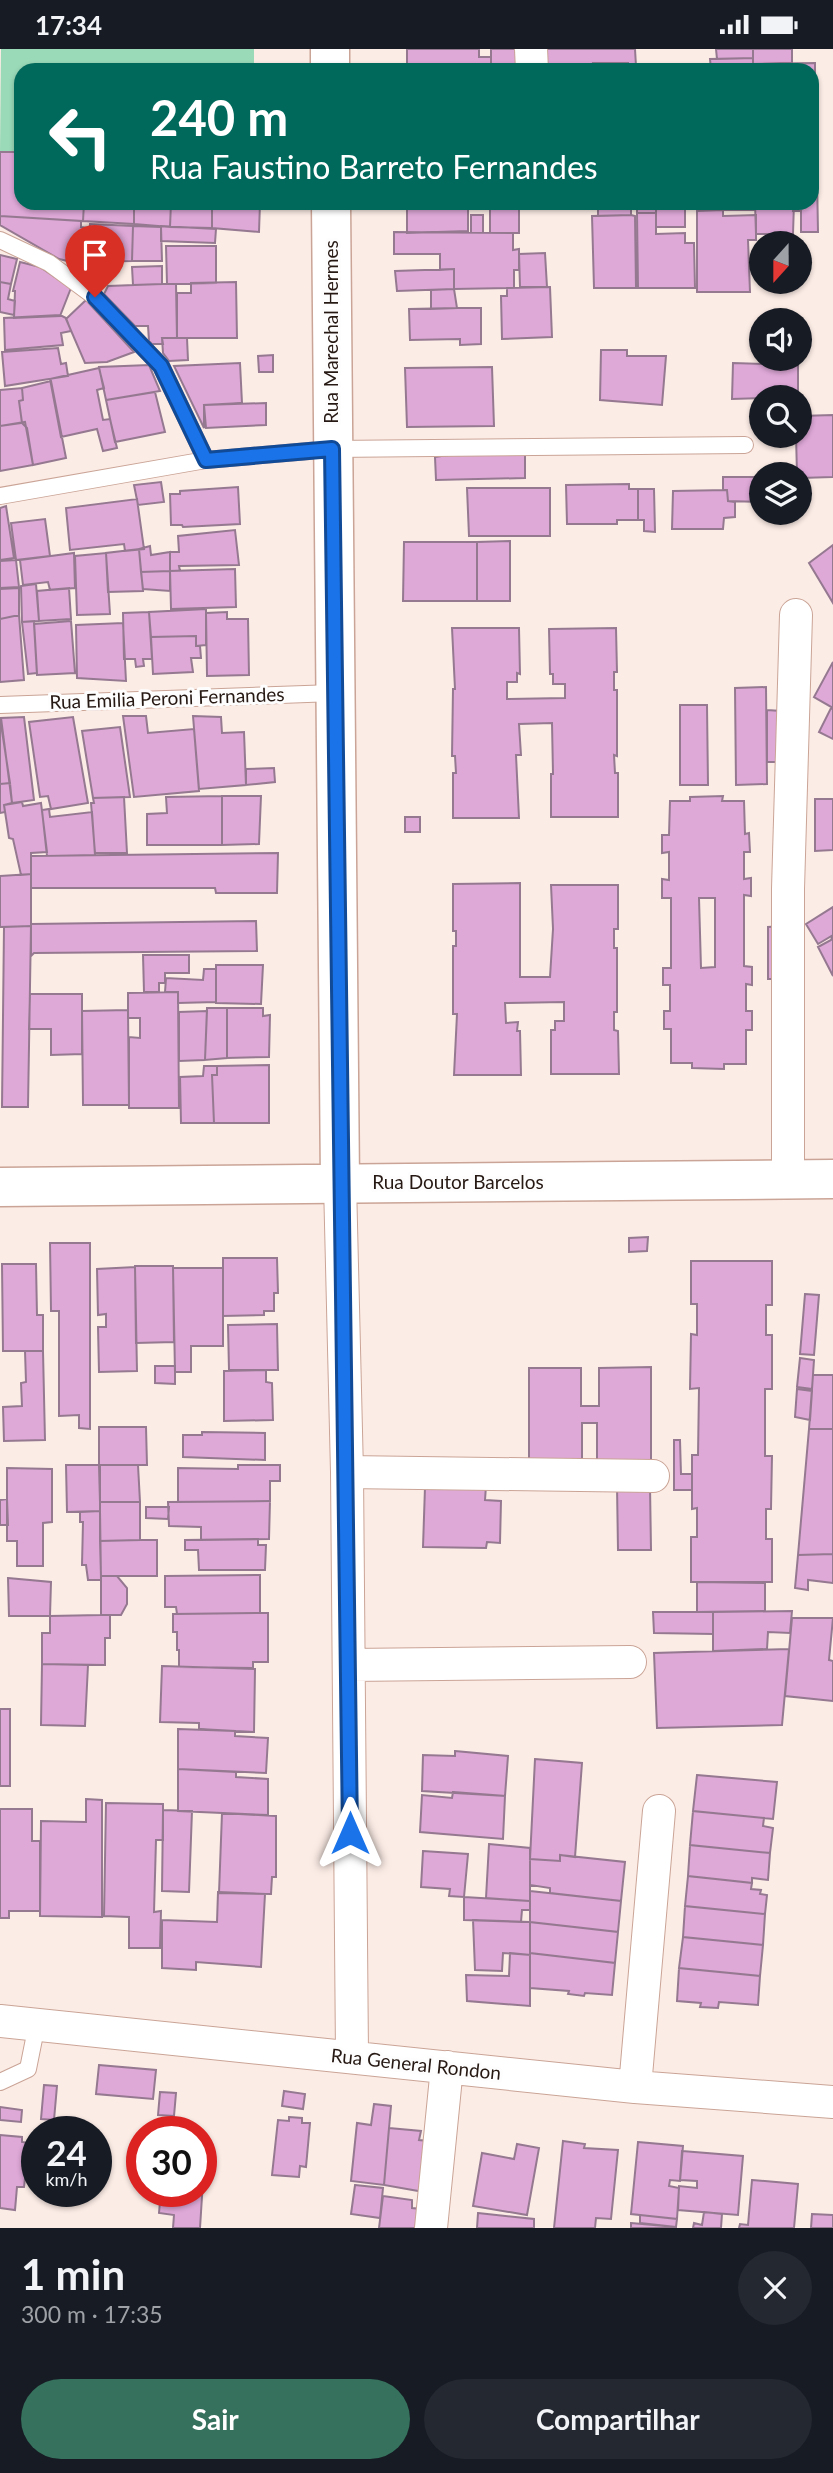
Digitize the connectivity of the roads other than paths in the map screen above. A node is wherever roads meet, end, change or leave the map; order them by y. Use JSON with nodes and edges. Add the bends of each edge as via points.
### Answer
{"nodes":[{"id":1,"x":331,"y":210,"type":"edge"},
{"id":2,"x":0,"y":240,"type":"edge"},
{"id":3,"x":745,"y":445,"type":"dead end"},
{"id":4,"x":332,"y":449,"type":"junction"},
{"id":5,"x":206,"y":460,"type":"junction"},
{"id":6,"x":0,"y":496,"type":"edge"},
{"id":7,"x":796,"y":615,"type":"dead end"},
{"id":8,"x":334,"y":693,"type":"junction"},
{"id":9,"x":0,"y":705,"type":"edge"},
{"id":10,"x":788,"y":1179,"type":"junction"},
{"id":11,"x":833,"y":1179,"type":"edge"},
{"id":12,"x":340,"y":1183,"type":"junction"},
{"id":13,"x":0,"y":1187,"type":"edge"},
{"id":14,"x":347,"y":1472,"type":"junction"},
{"id":15,"x":653,"y":1476,"type":"dead end"},
{"id":16,"x":630,"y":1662,"type":"dead end"},
{"id":17,"x":349,"y":1665,"type":"junction"},
{"id":18,"x":659,"y":1811,"type":"dead end"},
{"id":19,"x":0,"y":2021,"type":"edge"},
{"id":20,"x":37,"y":2025,"type":"junction"},
{"id":21,"x":352,"y":2056,"type":"junction"},
{"id":22,"x":447,"y":2067,"type":"junction"},
{"id":23,"x":0,"y":2082,"type":"edge"},
{"id":24,"x":635,"y":2087,"type":"junction"},
{"id":25,"x":833,"y":2102,"type":"edge"},
{"id":26,"x":431,"y":2228,"type":"edge"}],
"edges":[{"from":1,"to":4,"type":"street","name":"Rua Marechal Hermes"},
{"from":2,"to":5,"type":"lane","via":[[49,263],[95,297],[161,366]]},
{"from":3,"to":4,"type":"lane"},
{"from":4,"to":5,"type":"lane"},
{"from":4,"to":8,"type":"street","name":"Rua Marechal Hermes"},
{"from":5,"to":6,"type":"lane"},
{"from":7,"to":10,"type":"street","via":[[788,889]]},
{"from":8,"to":9,"type":"lane","name":"Rua Emilia Peroni Fernandes"},
{"from":8,"to":12,"type":"street","name":"Rua Marechal Hermes"},
{"from":10,"to":11,"type":"street","name":"Rua Doutor Barcelos"},
{"from":10,"to":12,"type":"street","name":"Rua Doutor Barcelos"},
{"from":12,"to":13,"type":"street","name":"Rua Doutor Barcelos"},
{"from":12,"to":14,"type":"street","name":"Rua Marechal Hermes"},
{"from":14,"to":15,"type":"street"},
{"from":14,"to":17,"type":"street","name":"Rua Marechal Hermes"},
{"from":16,"to":17,"type":"street"},
{"from":17,"to":21,"type":"street","name":"Rua Marechal Hermes"},
{"from":18,"to":24,"type":"street"},
{"from":19,"to":20,"type":"street","name":"Rua General Rondon"},
{"from":20,"to":21,"type":"street","name":"Rua General Rondon"},
{"from":20,"to":23,"type":"lane","via":[[28,2069]]},
{"from":21,"to":22,"type":"street","name":"Rua General Rondon"},
{"from":22,"to":24,"type":"street","name":"Rua General Rondon"},
{"from":22,"to":26,"type":"street"},
{"from":24,"to":25,"type":"street","name":"Rua General Rondon"}]}
